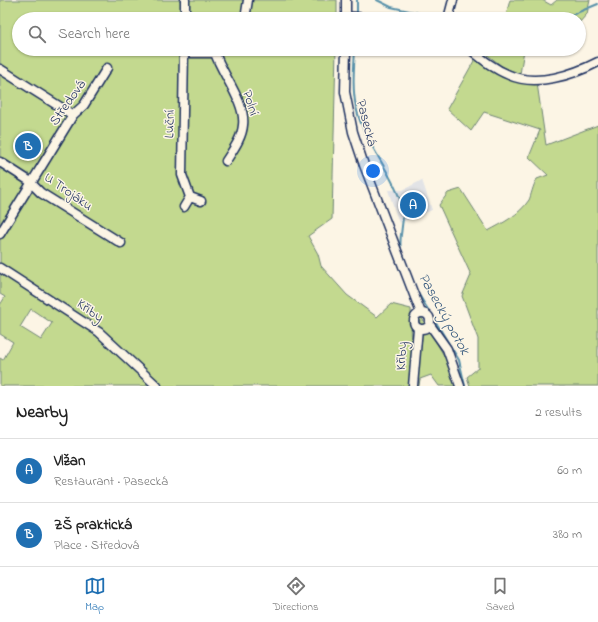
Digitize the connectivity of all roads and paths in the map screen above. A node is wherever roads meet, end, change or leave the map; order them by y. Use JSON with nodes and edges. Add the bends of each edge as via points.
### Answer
{"nodes":[{"id":1,"x":185,"y":0,"type":"edge"},
{"id":2,"x":248,"y":0,"type":"edge"},
{"id":3,"x":346,"y":0,"type":"edge"},
{"id":4,"x":453,"y":0,"type":"edge"},
{"id":5,"x":185,"y":12,"type":"edge"},
{"id":6,"x":246,"y":12,"type":"edge"},
{"id":7,"x":347,"y":12,"type":"edge"},
{"id":8,"x":450,"y":12,"type":"edge"},
{"id":9,"x":184,"y":56,"type":"edge"},
{"id":10,"x":220,"y":56,"type":"edge"},
{"id":11,"x":346,"y":56,"type":"edge"},
{"id":12,"x":480,"y":56,"type":"edge"},
{"id":13,"x":598,"y":62,"type":"edge"},
{"id":14,"x":107,"y":68,"type":"dead end"},
{"id":15,"x":0,"y":69,"type":"edge"},
{"id":16,"x":73,"y":115,"type":"junction"},
{"id":17,"x":226,"y":161,"type":"dead end"},
{"id":18,"x":0,"y":162,"type":"edge"},
{"id":19,"x":31,"y":183,"type":"junction"},
{"id":20,"x":190,"y":197,"type":"junction"},
{"id":21,"x":201,"y":200,"type":"dead end"},
{"id":22,"x":184,"y":207,"type":"dead end"},
{"id":23,"x":0,"y":234,"type":"edge"},
{"id":24,"x":122,"y":243,"type":"dead end"},
{"id":25,"x":0,"y":268,"type":"edge"},
{"id":26,"x":421,"y":313,"type":"junction"},
{"id":27,"x":430,"y":325,"type":"junction"},
{"id":28,"x":418,"y":328,"type":"junction"},
{"id":29,"x":157,"y":386,"type":"edge"},
{"id":30,"x":413,"y":386,"type":"edge"},
{"id":31,"x":460,"y":386,"type":"edge"}],
"edges":[{"from":1,"to":5,"type":"street"},
{"from":2,"to":6,"type":"street"},
{"from":3,"to":7,"type":"street"},
{"from":4,"to":8,"type":"street"},
{"from":9,"to":20,"type":"street","name":"Luční","via":[[182,175]]},
{"from":10,"to":17,"type":"street","name":"Polní","via":[[244,117],[241,135]]},
{"from":11,"to":26,"type":"street","name":"Pasecká","via":[[345,92],[353,132]]},
{"from":12,"to":13,"type":"street","via":[[500,71],[535,81],[574,72]]},
{"from":14,"to":16,"type":"street","name":"Středová","via":[[84,105]]},
{"from":15,"to":16,"type":"street"},
{"from":16,"to":19,"type":"street","name":"Středová"},
{"from":18,"to":19,"type":"street","name":"U Trojáku"},
{"from":19,"to":23,"type":"street","name":"Středová"},
{"from":19,"to":24,"type":"street","name":"U Trojáku","via":[[42,193]]},
{"from":20,"to":21,"type":"street"},
{"from":20,"to":22,"type":"street"},
{"from":25,"to":29,"type":"street","name":"Křiby","via":[[65,309],[115,345]]},
{"from":26,"to":27,"type":"street","name":"Pasecká","via":[[428,315]]},
{"from":26,"to":28,"type":"street","via":[[415,318],[414,324]]},
{"from":27,"to":28,"type":"street","via":[[423,329]]},
{"from":27,"to":31,"type":"street","name":"Pasecká","via":[[447,349]]},
{"from":28,"to":30,"type":"street","name":"Křiby"}]}
